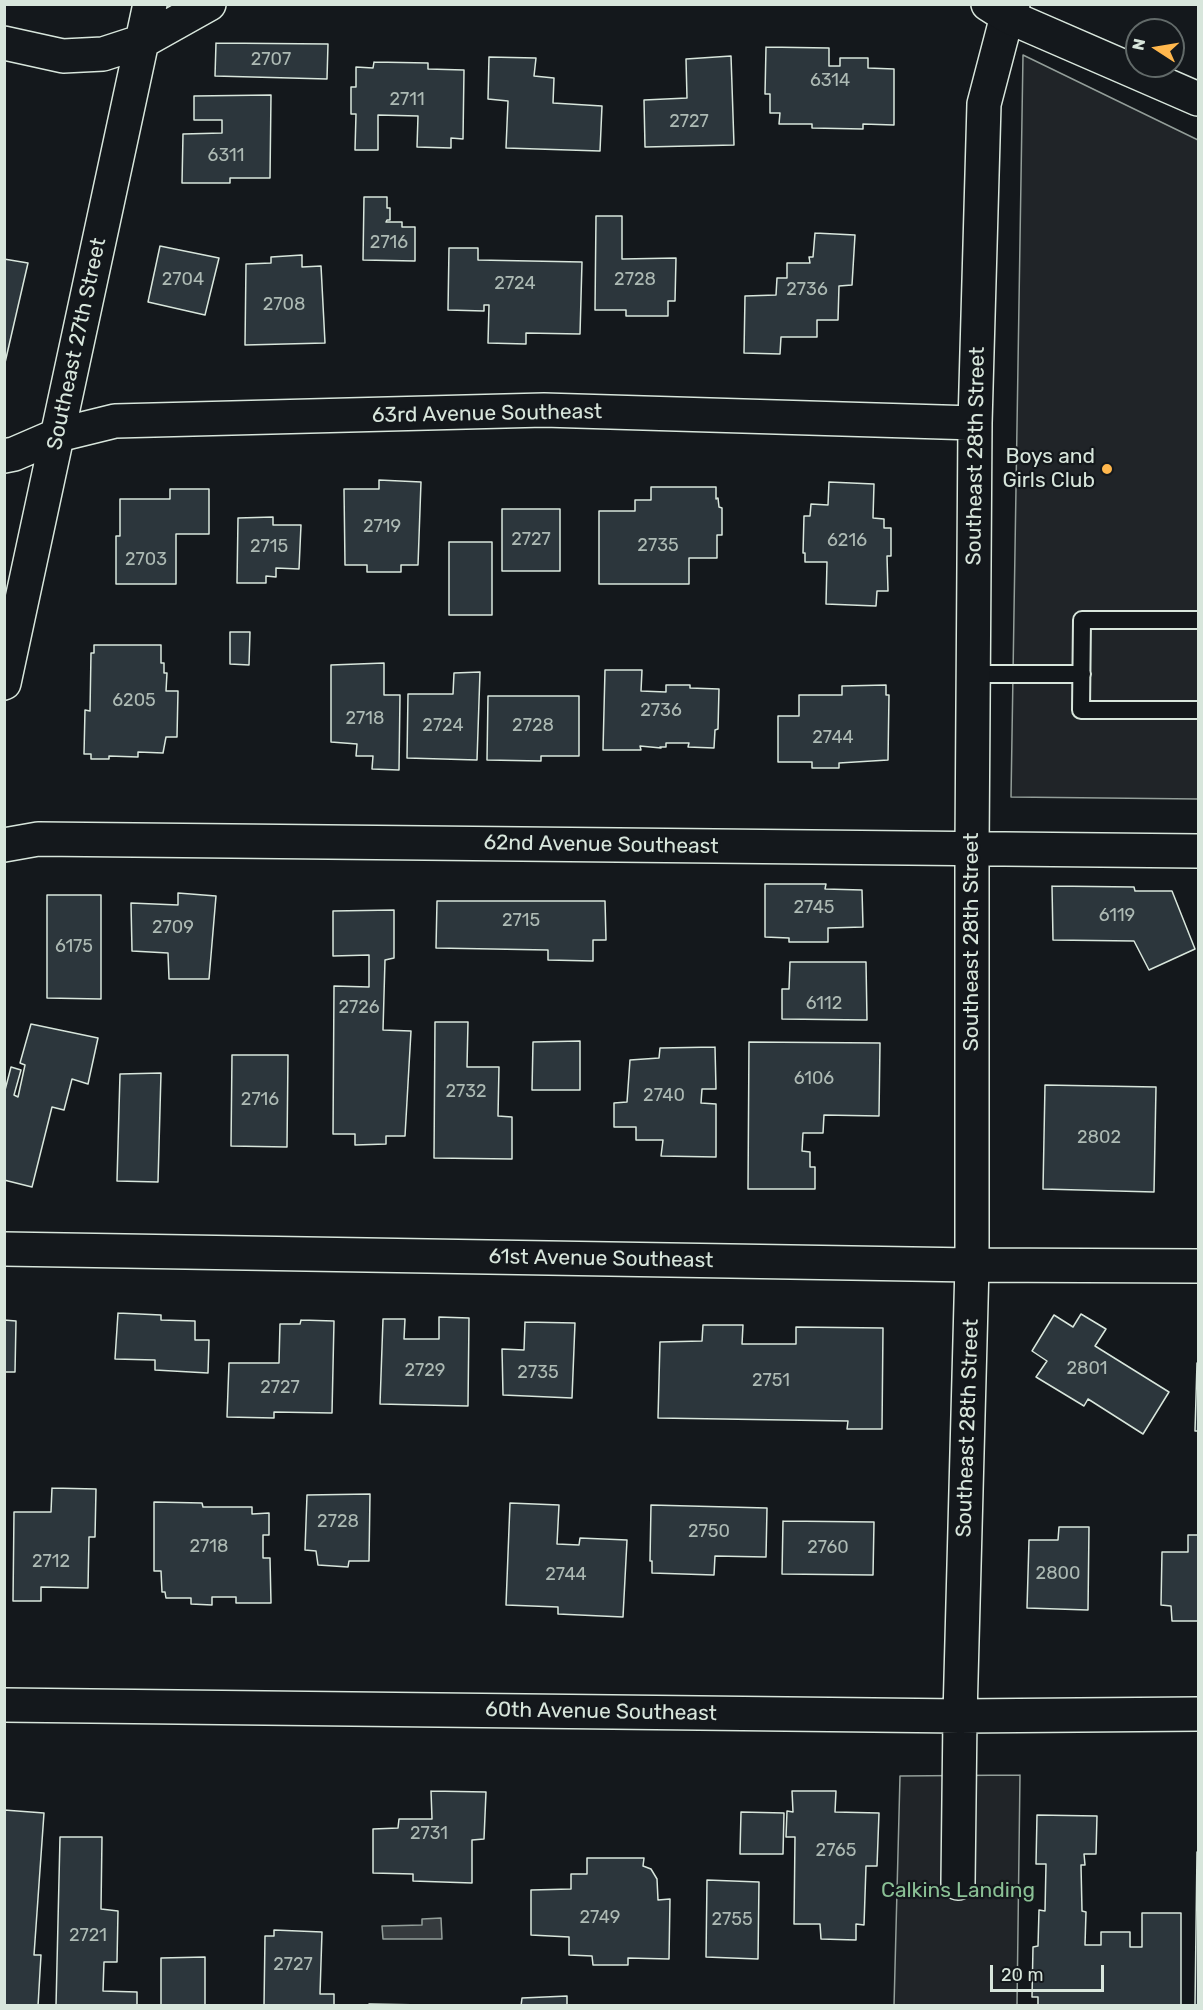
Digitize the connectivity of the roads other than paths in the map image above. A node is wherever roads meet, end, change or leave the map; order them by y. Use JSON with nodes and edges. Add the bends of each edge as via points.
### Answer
{"nodes":[{"id":1,"x":150,"y":4,"type":"edge"},
{"id":2,"x":209,"y":4,"type":"edge"},
{"id":3,"x":1003,"y":8,"type":"edge"},
{"id":4,"x":143,"y":41,"type":"junction"},
{"id":5,"x":4,"y":43,"type":"edge"},
{"id":6,"x":1198,"y":99,"type":"edge"},
{"id":7,"x":975,"y":423,"type":"junction"},
{"id":8,"x":58,"y":435,"type":"junction"},
{"id":9,"x":4,"y":456,"type":"edge"},
{"id":10,"x":1198,"y":620,"type":"edge"},
{"id":11,"x":973,"y":674,"type":"junction"},
{"id":12,"x":1082,"y":674,"type":"junction"},
{"id":13,"x":4,"y":683,"type":"edge"},
{"id":14,"x":1198,"y":710,"type":"edge"},
{"id":15,"x":4,"y":845,"type":"edge"},
{"id":16,"x":972,"y":848,"type":"junction"},
{"id":17,"x":1198,"y":851,"type":"edge"},
{"id":18,"x":4,"y":1249,"type":"edge"},
{"id":19,"x":972,"y":1265,"type":"junction"},
{"id":20,"x":1198,"y":1266,"type":"edge"},
{"id":21,"x":4,"y":1706,"type":"edge"},
{"id":22,"x":1198,"y":1714,"type":"edge"},
{"id":23,"x":960,"y":1716,"type":"junction"},
{"id":24,"x":958,"y":1883,"type":"dead end"}],
"edges":[{"from":1,"to":4,"type":"street","name":"Southeast 27th Street"},
{"from":2,"to":4,"type":"street"},
{"from":3,"to":6,"type":"street"},
{"from":3,"to":7,"type":"street","name":"Southeast 28th Street","via":[[984,104]]},
{"from":4,"to":5,"type":"street","via":[[103,54],[63,56]]},
{"from":4,"to":8,"type":"street","name":"Southeast 27th Street"},
{"from":7,"to":8,"type":"street","name":"63rd Avenue Southeast","via":[[544,410],[115,421]]},
{"from":7,"to":11,"type":"street","name":"Southeast 28th Street"},
{"from":8,"to":9,"type":"street","name":"63rd Avenue Southeast"},
{"from":8,"to":13,"type":"street","name":"Southeast 27th Street"},
{"from":10,"to":12,"type":"lane","via":[[1082,620]]},
{"from":11,"to":12,"type":"lane"},
{"from":11,"to":16,"type":"street","name":"Southeast 28th Street"},
{"from":12,"to":14,"type":"lane","via":[[1081,710]]},
{"from":15,"to":16,"type":"street","name":"62nd Avenue Southeast","via":[[38,839]]},
{"from":16,"to":17,"type":"street","name":"62nd Avenue Southeast"},
{"from":16,"to":19,"type":"street","name":"Southeast 28th Street"},
{"from":18,"to":19,"type":"street","name":"61st Avenue Southeast"},
{"from":19,"to":20,"type":"street","name":"61st Avenue Southeast"},
{"from":19,"to":23,"type":"street","name":"Southeast 28th Street"},
{"from":21,"to":23,"type":"street","name":"60th Avenue Southeast"},
{"from":22,"to":23,"type":"street","name":"60th Avenue Southeast"},
{"from":23,"to":24,"type":"street","name":"Southeast 28th Street"}]}
